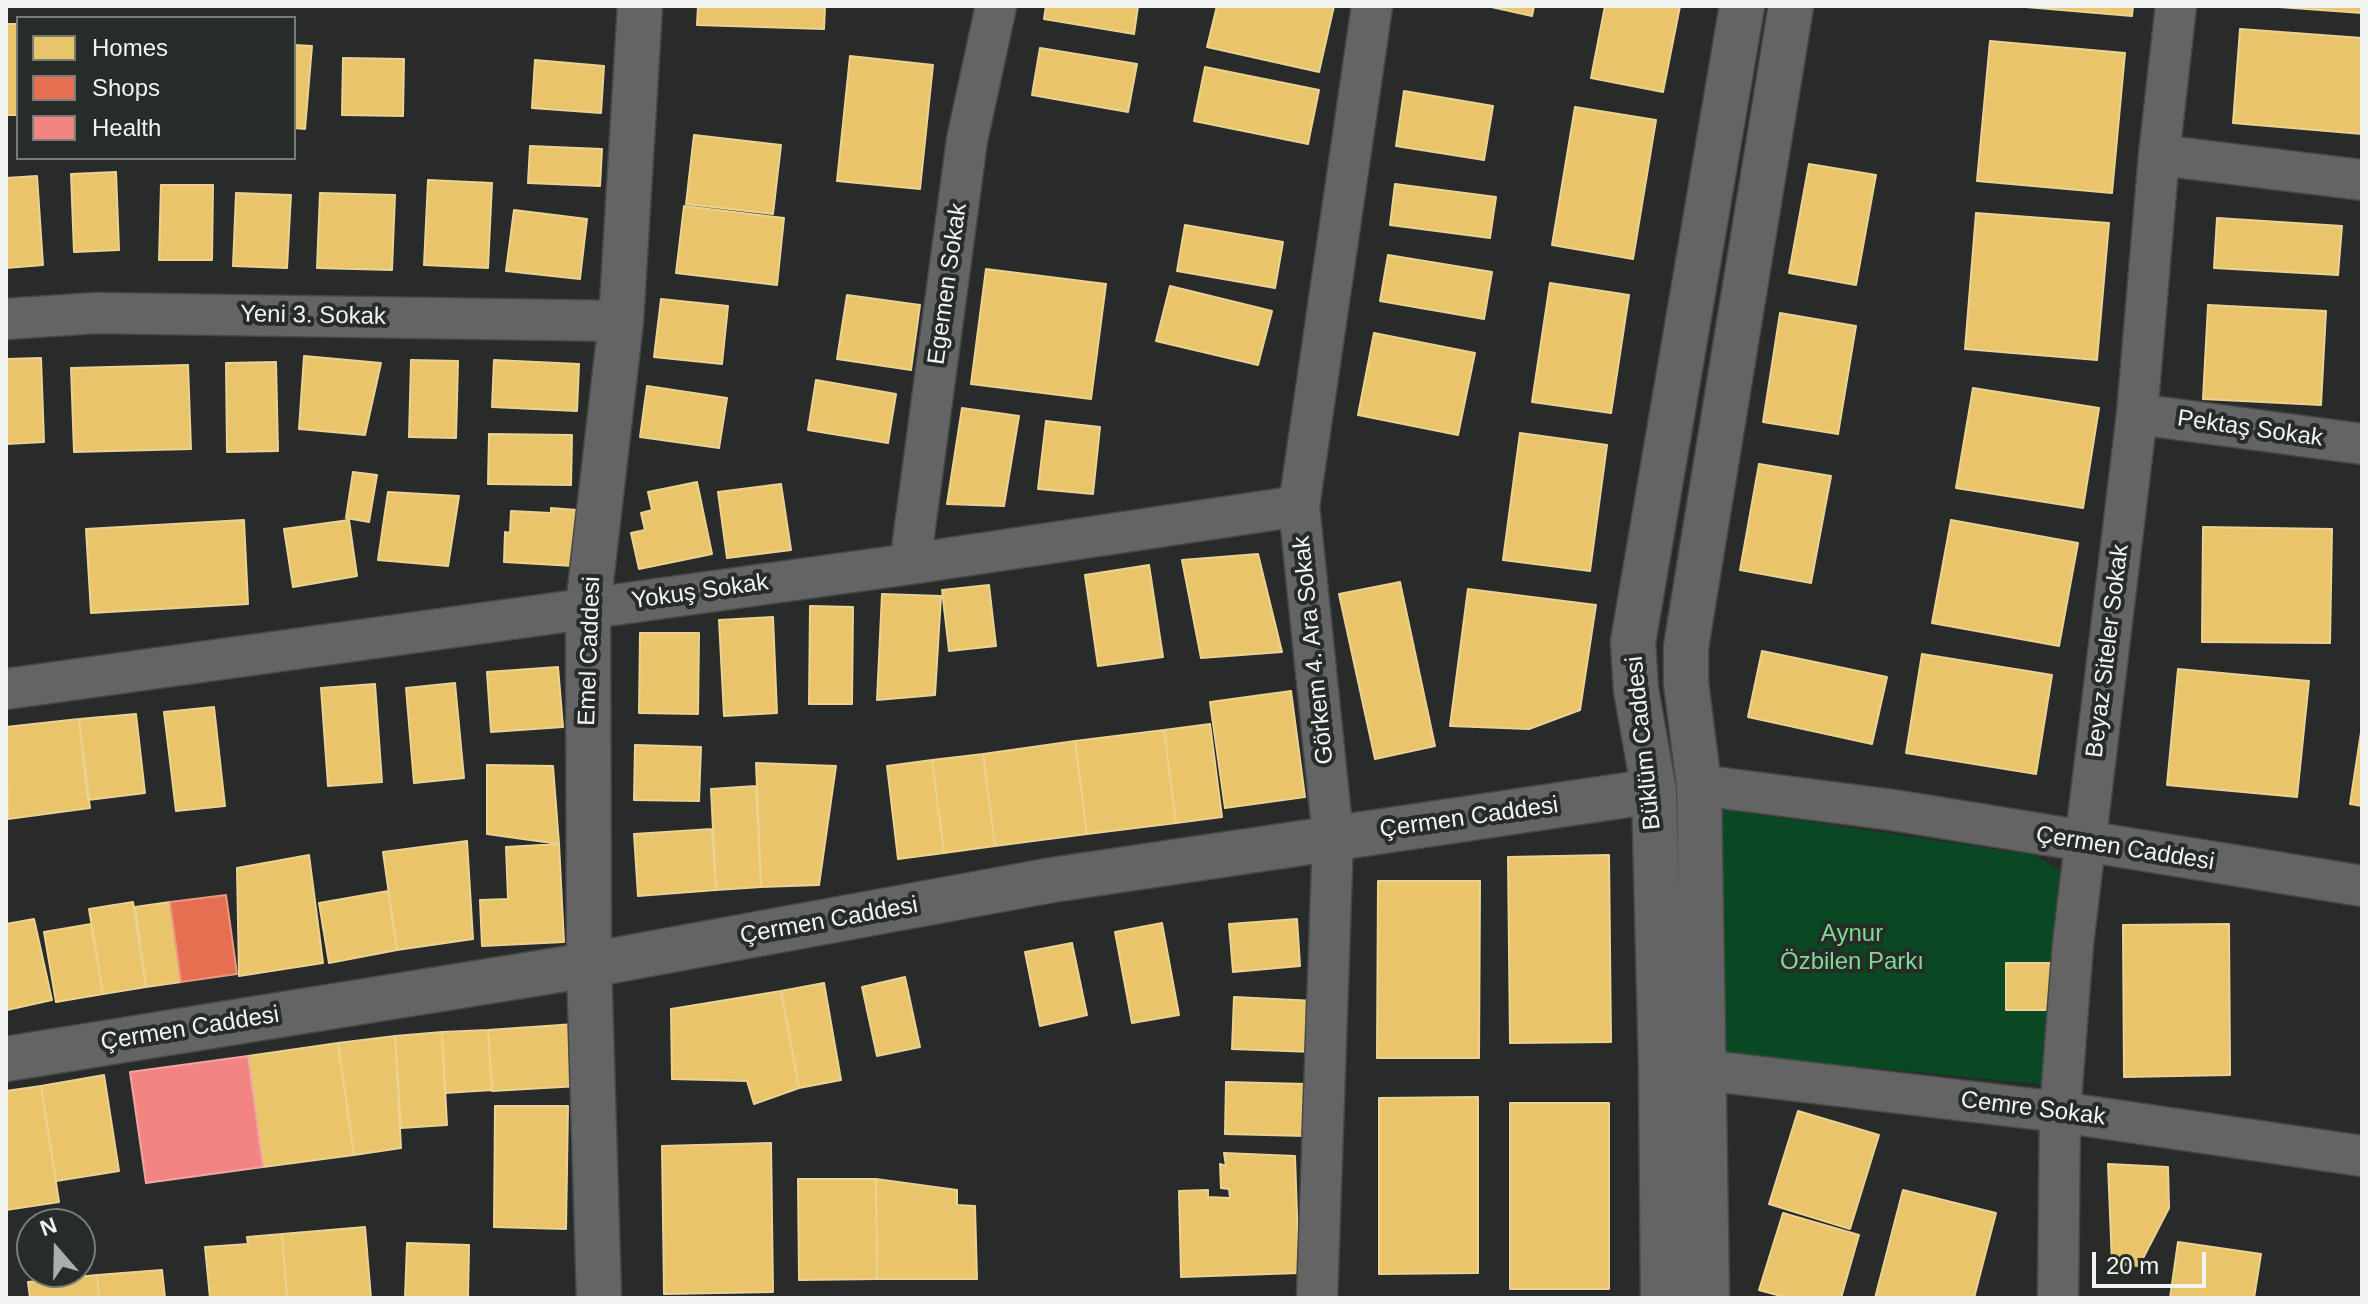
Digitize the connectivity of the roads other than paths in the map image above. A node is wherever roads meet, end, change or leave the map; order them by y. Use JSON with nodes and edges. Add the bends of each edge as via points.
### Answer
{"nodes":[{"id":1,"x":632,"y":6,"type":"edge"},
{"id":2,"x":996,"y":6,"type":"edge"},
{"id":3,"x":1372,"y":6,"type":"edge"},
{"id":4,"x":1742,"y":6,"type":"edge"},
{"id":5,"x":1791,"y":6,"type":"edge"},
{"id":6,"x":2176,"y":6,"type":"edge"},
{"id":7,"x":2159,"y":155,"type":"junction"},
{"id":8,"x":2362,"y":180,"type":"edge"},
{"id":9,"x":6,"y":319,"type":"edge"},
{"id":10,"x":621,"y":321,"type":"junction"},
{"id":11,"x":2137,"y":414,"type":"junction"},
{"id":12,"x":2362,"y":444,"type":"edge"},
{"id":13,"x":1299,"y":506,"type":"junction"},
{"id":14,"x":910,"y":564,"type":"junction"},
{"id":15,"x":588,"y":607,"type":"junction"},
{"id":16,"x":6,"y":689,"type":"edge"},
{"id":17,"x":1699,"y":785,"type":"junction"},
{"id":18,"x":1654,"y":791,"type":"junction"},
{"id":19,"x":1333,"y":837,"type":"junction"},
{"id":20,"x":2085,"y":843,"type":"junction"},
{"id":21,"x":2362,"y":886,"type":"edge"},
{"id":22,"x":589,"y":965,"type":"junction"},
{"id":23,"x":6,"y":1059,"type":"edge"},
{"id":24,"x":1703,"y":1070,"type":"junction"},
{"id":25,"x":2060,"y":1112,"type":"junction"},
{"id":26,"x":2362,"y":1156,"type":"edge"},
{"id":27,"x":599,"y":1298,"type":"edge"},
{"id":28,"x":1317,"y":1298,"type":"edge"},
{"id":29,"x":1663,"y":1298,"type":"edge"},
{"id":30,"x":1707,"y":1298,"type":"edge"},
{"id":31,"x":2058,"y":1298,"type":"edge"}],
"edges":[{"from":1,"to":10,"type":"street","name":"Emel Caddesi"},
{"from":2,"to":14,"type":"street","name":"Egemen Sokak","via":[[967,140]]},
{"from":3,"to":13,"type":"street","name":"Görkem 4. Ara Sokak"},
{"from":4,"to":18,"type":"street","name":"Büklüm Caddesi","via":[[1633,642]]},
{"from":5,"to":17,"type":"street","name":"Büklüm Caddesi","via":[[1686,647]]},
{"from":6,"to":7,"type":"street","name":"Beyaz Siteler Sokak"},
{"from":7,"to":8,"type":"street"},
{"from":7,"to":11,"type":"street","name":"Beyaz Siteler Sokak"},
{"from":9,"to":10,"type":"street","name":"Yeni 3. Sokak","via":[[96,313]]},
{"from":10,"to":15,"type":"street","name":"Emel Caddesi"},
{"from":11,"to":12,"type":"street","name":"Pektaş Sokak"},
{"from":11,"to":20,"type":"street","name":"Beyaz Siteler Sokak"},
{"from":13,"to":14,"type":"street","name":"Yokuş Sokak"},
{"from":13,"to":19,"type":"street","name":"Görkem 4. Ara Sokak"},
{"from":14,"to":15,"type":"street","name":"Yokuş Sokak"},
{"from":15,"to":16,"type":"street","name":"Yokuş Sokak"},
{"from":15,"to":22,"type":"street","name":"Emel Caddesi"},
{"from":17,"to":18,"type":"street","name":"Çermen Caddesi"},
{"from":17,"to":20,"type":"street","name":"Çermen Caddesi"},
{"from":17,"to":24,"type":"street","name":"Büklüm Caddesi"},
{"from":18,"to":19,"type":"street","name":"Çermen Caddesi"},
{"from":18,"to":29,"type":"street","name":"Büklüm Caddesi"},
{"from":19,"to":22,"type":"street","name":"Çermen Caddesi","via":[[1052,880]]},
{"from":19,"to":28,"type":"street","name":"Görkem 4. Ara Sokak"},
{"from":20,"to":21,"type":"street","name":"Çermen Caddesi"},
{"from":20,"to":25,"type":"street","name":"Beyaz Siteler Sokak"},
{"from":22,"to":23,"type":"street","name":"Çermen Caddesi"},
{"from":22,"to":27,"type":"street","name":"Emel Caddesi"},
{"from":24,"to":25,"type":"street","name":"Cemre Sokak"},
{"from":24,"to":30,"type":"street","name":"Büklüm Caddesi"},
{"from":25,"to":26,"type":"street","name":"Cemre Sokak"},
{"from":25,"to":31,"type":"street","name":"Beyaz Siteler Sokak"}]}
